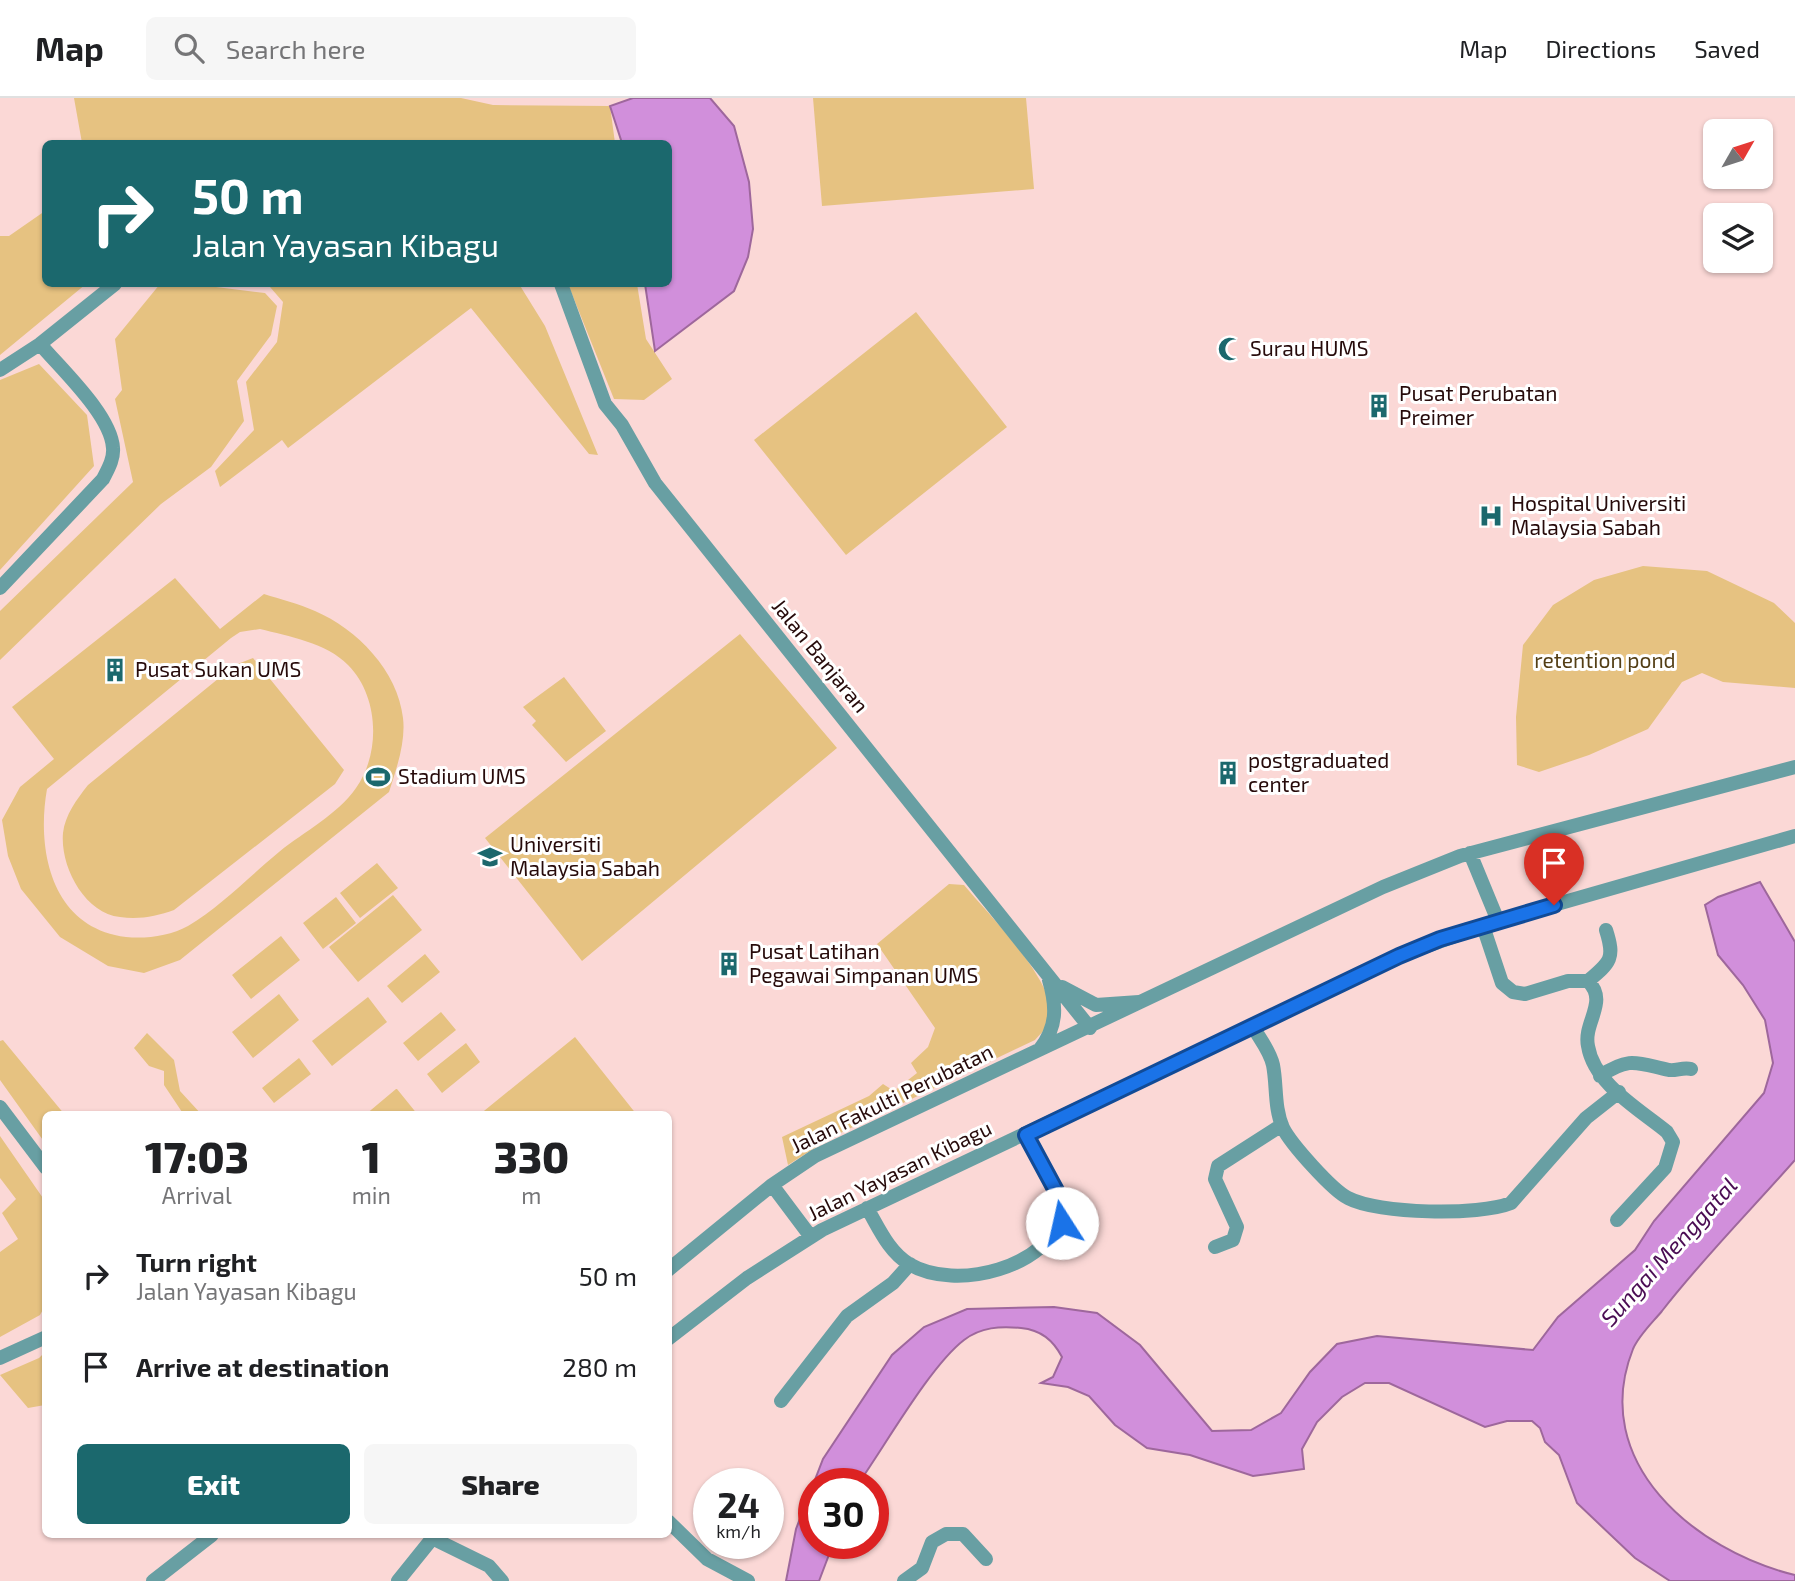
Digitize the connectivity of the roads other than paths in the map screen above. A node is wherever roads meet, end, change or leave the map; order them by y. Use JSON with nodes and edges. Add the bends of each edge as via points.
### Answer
{"nodes":[{"id":1,"x":111,"y":287,"type":"edge"},
{"id":2,"x":562,"y":287,"type":"edge"},
{"id":3,"x":40,"y":344,"type":"junction"},
{"id":4,"x":0,"y":370,"type":"edge"},
{"id":5,"x":0,"y":588,"type":"edge"},
{"id":6,"x":1795,"y":766,"type":"edge"},
{"id":7,"x":1795,"y":836,"type":"edge"},
{"id":8,"x":1470,"y":853,"type":"junction"},
{"id":9,"x":1491,"y":923,"type":"junction"},
{"id":10,"x":1606,"y":930,"type":"dead end"},
{"id":11,"x":1048,"y":975,"type":"junction"},
{"id":12,"x":1588,"y":981,"type":"junction"},
{"id":13,"x":1146,"y":1001,"type":"junction"},
{"id":14,"x":1253,"y":1027,"type":"junction"},
{"id":15,"x":1090,"y":1028,"type":"junction"},
{"id":16,"x":1040,"y":1051,"type":"junction"},
{"id":17,"x":1691,"y":1069,"type":"dead end"},
{"id":18,"x":1600,"y":1076,"type":"junction"},
{"id":19,"x":1619,"y":1092,"type":"junction"},
{"id":20,"x":0,"y":1107,"type":"edge"},
{"id":21,"x":1282,"y":1125,"type":"junction"},
{"id":22,"x":1026,"y":1135,"type":"junction"},
{"id":23,"x":42,"y":1163,"type":"edge"},
{"id":24,"x":772,"y":1185,"type":"junction"},
{"id":25,"x":867,"y":1208,"type":"junction"},
{"id":26,"x":1617,"y":1220,"type":"dead end"},
{"id":27,"x":811,"y":1237,"type":"junction"},
{"id":28,"x":1215,"y":1248,"type":"dead end"},
{"id":29,"x":910,"y":1264,"type":"junction"},
{"id":30,"x":672,"y":1267,"type":"edge"},
{"id":31,"x":672,"y":1336,"type":"edge"},
{"id":32,"x":42,"y":1339,"type":"edge"},
{"id":33,"x":0,"y":1358,"type":"edge"},
{"id":34,"x":781,"y":1401,"type":"dead end"},
{"id":35,"x":672,"y":1525,"type":"edge"},
{"id":36,"x":208,"y":1538,"type":"edge"},
{"id":37,"x":433,"y":1538,"type":"edge"},
{"id":38,"x":436,"y":1538,"type":"edge"},
{"id":39,"x":986,"y":1559,"type":"dead end"},
{"id":40,"x":153,"y":1581,"type":"edge"},
{"id":41,"x":398,"y":1581,"type":"edge"},
{"id":42,"x":502,"y":1581,"type":"edge"},
{"id":43,"x":748,"y":1581,"type":"edge"},
{"id":44,"x":904,"y":1581,"type":"edge"}],
"edges":[{"from":1,"to":3,"type":"street"},
{"from":2,"to":11,"type":"street","name":"Jalan Banjaran","via":[[606,404],[655,483]]},
{"from":3,"to":4,"type":"street"},
{"from":3,"to":5,"type":"street","via":[[105,422],[113,447],[111,464],[103,479]]},
{"from":6,"to":8,"type":"street","name":"Jalan Fakulti Perubatan"},
{"from":7,"to":9,"type":"street","name":"Jalan Yayasan Kibagu"},
{"from":8,"to":9,"type":"street"},
{"from":8,"to":13,"type":"street","name":"Jalan Fakulti Perubatan","via":[[1383,887]]},
{"from":9,"to":12,"type":"street","via":[[1502,984],[1513,992],[1525,994],[1568,981]]},
{"from":9,"to":14,"type":"street","name":"Jalan Yayasan Kibagu","via":[[1399,956]]},
{"from":10,"to":12,"type":"street","via":[[1610,960]]},
{"from":11,"to":13,"type":"street","via":[[1096,1005]]},
{"from":11,"to":15,"type":"street","name":"Jalan Banjaran"},
{"from":11,"to":16,"type":"street","via":[[1055,1014],[1052,1033]]},
{"from":12,"to":18,"type":"street","via":[[1597,989],[1598,1001],[1587,1045]]},
{"from":13,"to":15,"type":"street","name":"Jalan Fakulti Perubatan"},
{"from":14,"to":21,"type":"street","via":[[1272,1062]]},
{"from":14,"to":22,"type":"street","name":"Jalan Yayasan Kibagu"},
{"from":15,"to":16,"type":"street","name":"Jalan Fakulti Perubatan"},
{"from":16,"to":24,"type":"street","name":"Jalan Fakulti Perubatan","via":[[815,1156]]},
{"from":17,"to":18,"type":"street","via":[[1630,1062],[1619,1063]]},
{"from":18,"to":19,"type":"street"},
{"from":19,"to":21,"type":"street","via":[[1586,1118],[1526,1189],[1498,1208],[1400,1211],[1363,1205],[1345,1197]]},
{"from":19,"to":26,"type":"street","via":[[1673,1142],[1665,1168]]},
{"from":20,"to":23,"type":"street"},
{"from":21,"to":28,"type":"street","via":[[1218,1166],[1215,1180],[1237,1227],[1233,1240]]},
{"from":22,"to":25,"type":"street","name":"Jalan Yayasan Kibagu"},
{"from":22,"to":29,"type":"street","via":[[1065,1212],[1048,1239],[1033,1255],[978,1276],[933,1274]]},
{"from":24,"to":27,"type":"street"},
{"from":24,"to":30,"type":"street","name":"Jalan Fakulti Perubatan"},
{"from":25,"to":27,"type":"street","name":"Jalan Yayasan Kibagu"},
{"from":25,"to":29,"type":"street","via":[[892,1252]]},
{"from":27,"to":31,"type":"street","name":"Jalan Yayasan Kibagu","via":[[747,1278]]},
{"from":29,"to":34,"type":"street","via":[[893,1283],[847,1316]]},
{"from":32,"to":33,"type":"street"},
{"from":35,"to":43,"type":"street","via":[[706,1559]]},
{"from":36,"to":40,"type":"street"},
{"from":37,"to":41,"type":"street"},
{"from":38,"to":42,"type":"street","via":[[489,1566]]},
{"from":39,"to":44,"type":"street","via":[[963,1534],[946,1534],[932,1542],[922,1568]]}]}
